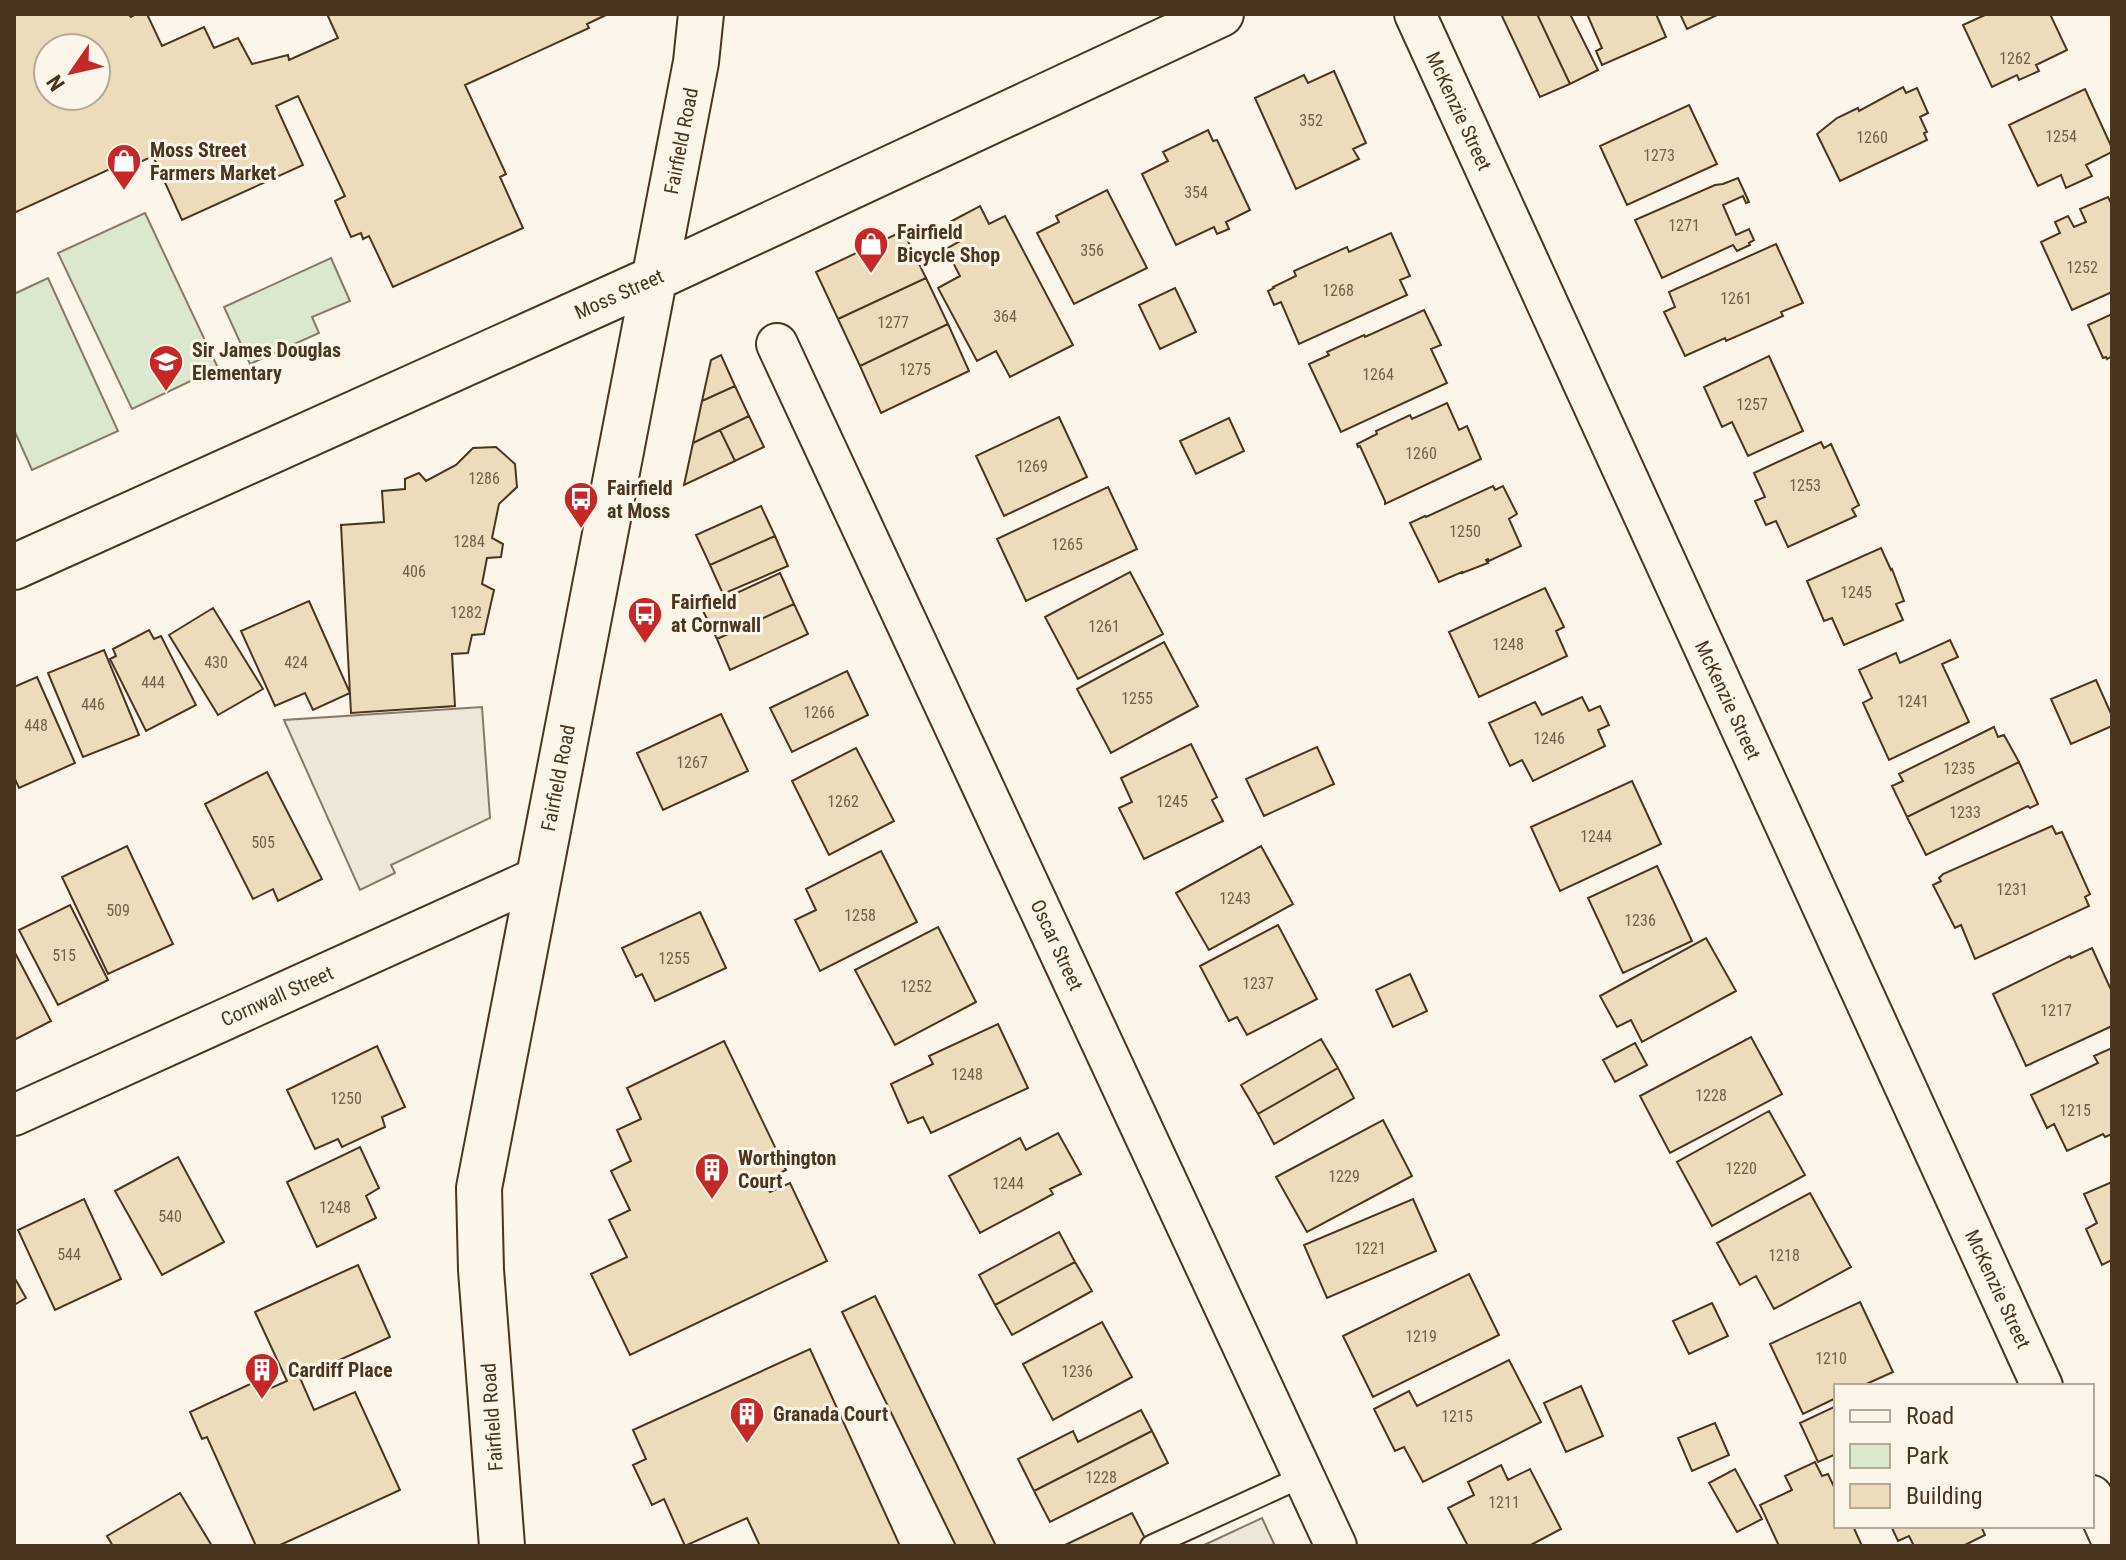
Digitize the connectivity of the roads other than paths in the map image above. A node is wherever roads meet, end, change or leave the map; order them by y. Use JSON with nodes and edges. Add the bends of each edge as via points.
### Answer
{"nodes":[{"id":1,"x":701,"y":14,"type":"edge"},
{"id":2,"x":1221,"y":14,"type":"edge"},
{"id":3,"x":1415,"y":14,"type":"edge"},
{"id":4,"x":653,"y":279,"type":"junction"},
{"id":5,"x":777,"y":344,"type":"dead end"},
{"id":6,"x":14,"y":567,"type":"edge"},
{"id":7,"x":539,"y":877,"type":"junction"},
{"id":8,"x":14,"y":1115,"type":"edge"},
{"id":9,"x":2041,"y":1384,"type":"edge"},
{"id":10,"x":1304,"y":1476,"type":"junction"},
{"id":11,"x":2094,"y":1500,"type":"edge"},
{"id":12,"x":2112,"y":1540,"type":"edge"},
{"id":13,"x":502,"y":1546,"type":"edge"},
{"id":14,"x":1151,"y":1546,"type":"edge"},
{"id":15,"x":1336,"y":1546,"type":"edge"}],
"edges":[{"from":1,"to":4,"type":"street","name":"Fairfield Road"},
{"from":2,"to":4,"type":"street","name":"Moss Street"},
{"from":3,"to":9,"type":"street","name":"McKenzie Street"},
{"from":4,"to":6,"type":"street","name":"Moss Street"},
{"from":4,"to":7,"type":"street","name":"Fairfield Road"},
{"from":5,"to":10,"type":"street","name":"Oscar Street"},
{"from":7,"to":8,"type":"street","name":"Cornwall Street"},
{"from":7,"to":13,"type":"street","name":"Fairfield Road","via":[[479,1188]]},
{"from":10,"to":14,"type":"lane"},
{"from":10,"to":15,"type":"street","name":"Oscar Street"},
{"from":11,"to":12,"type":"street"}]}
